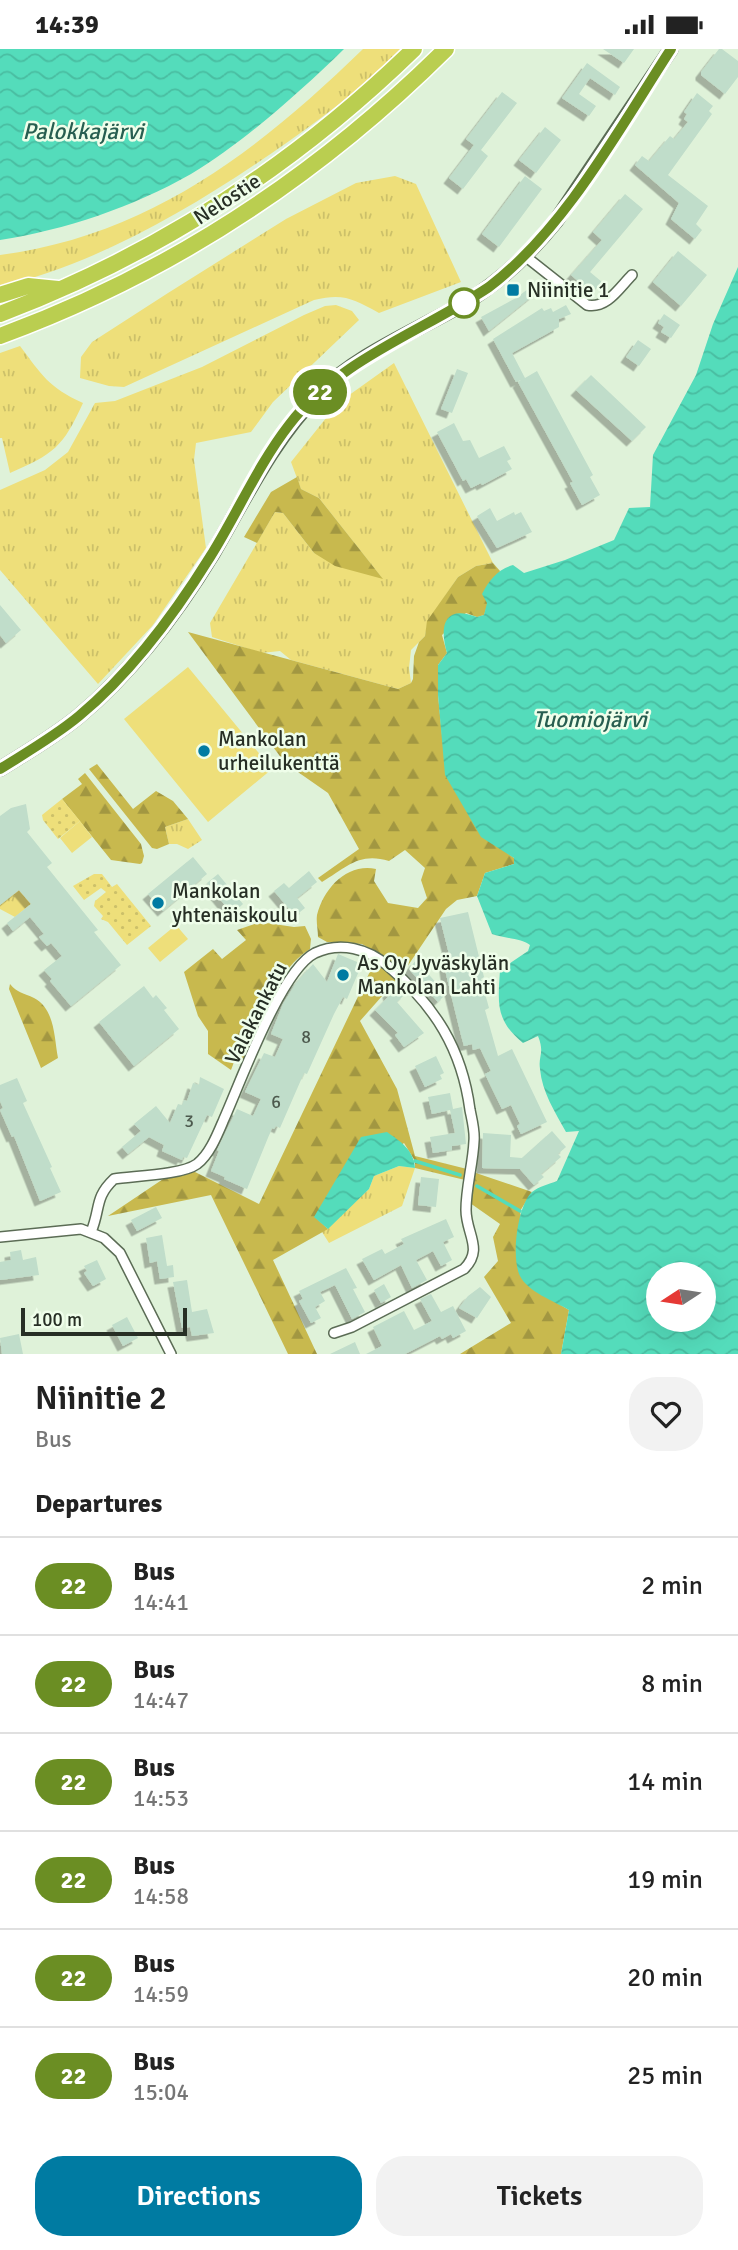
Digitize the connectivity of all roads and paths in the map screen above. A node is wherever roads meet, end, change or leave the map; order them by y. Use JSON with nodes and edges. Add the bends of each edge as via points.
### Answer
{"nodes":[{"id":1,"x":414,"y":49,"type":"edge"},
{"id":2,"x":446,"y":49,"type":"edge"},
{"id":3,"x":671,"y":49,"type":"edge"},
{"id":4,"x":525,"y":256,"type":"junction"},
{"id":5,"x":632,"y":275,"type":"dead end"},
{"id":6,"x":61,"y":290,"type":"junction"},
{"id":7,"x":0,"y":295,"type":"edge"},
{"id":8,"x":0,"y":314,"type":"edge"},
{"id":9,"x":0,"y":336,"type":"edge"},
{"id":10,"x":0,"y":769,"type":"edge"},
{"id":11,"x":91,"y":1232,"type":"junction"},
{"id":12,"x":0,"y":1237,"type":"edge"},
{"id":13,"x":334,"y":1333,"type":"dead end"},
{"id":14,"x":171,"y":1354,"type":"edge"}],
"edges":[{"from":1,"to":6,"type":"highway","name":"Nelostie","via":[[365,96],[250,184],[170,235]]},
{"from":2,"to":9,"type":"highway","name":"Nelostie","via":[[352,135],[233,222],[130,280]]},
{"from":3,"to":4,"type":"main road","via":[[556,221]]},
{"from":4,"to":5,"type":"street","via":[[587,305],[596,307]]},
{"from":4,"to":10,"type":"main road","via":[[469,301],[363,360],[319,393],[289,424],[211,555],[140,655],[77,718]]},
{"from":6,"to":7,"type":"highway","via":[[28,286]]},
{"from":6,"to":8,"type":"highway","name":"Nelostie"},
{"from":11,"to":12,"type":"street","via":[[44,1231]]},
{"from":11,"to":13,"type":"street","name":"Valakankatu","via":[[102,1190],[114,1179],[197,1164],[214,1141],[278,1001],[303,961],[327,949],[360,949],[377,957],[427,1003],[461,1065],[474,1140],[466,1213],[475,1248],[473,1260],[464,1269]]},
{"from":11,"to":14,"type":"street","via":[[120,1253]]}]}
